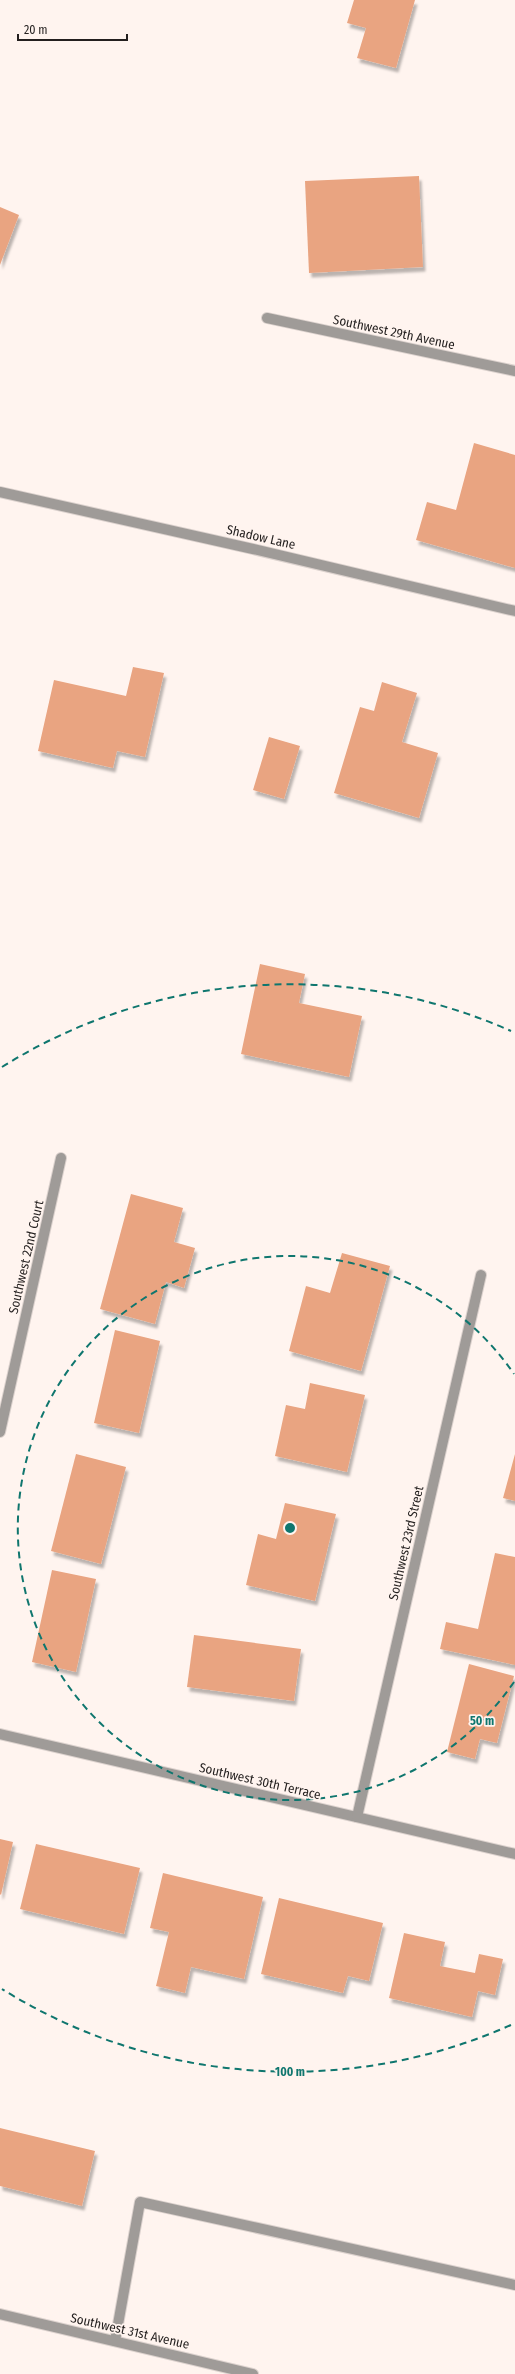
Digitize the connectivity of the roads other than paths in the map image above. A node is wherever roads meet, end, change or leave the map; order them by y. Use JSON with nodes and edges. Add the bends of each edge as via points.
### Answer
{"nodes":[{"id":1,"x":267,"y":318,"type":"dead end"},
{"id":2,"x":515,"y":371,"type":"edge"},
{"id":3,"x":0,"y":492,"type":"edge"},
{"id":4,"x":515,"y":611,"type":"edge"},
{"id":5,"x":61,"y":1158,"type":"dead end"},
{"id":6,"x":481,"y":1275,"type":"dead end"},
{"id":7,"x":0,"y":1432,"type":"edge"},
{"id":8,"x":0,"y":1734,"type":"edge"},
{"id":9,"x":357,"y":1817,"type":"junction"},
{"id":10,"x":515,"y":1854,"type":"edge"},
{"id":11,"x":515,"y":2285,"type":"edge"},
{"id":12,"x":0,"y":2314,"type":"edge"},
{"id":13,"x":116,"y":2341,"type":"junction"},
{"id":14,"x":253,"y":2374,"type":"edge"}],
"edges":[{"from":1,"to":2,"type":"street","name":"Southwest 29th Avenue"},
{"from":3,"to":4,"type":"street","name":"Shadow Lane"},
{"from":5,"to":7,"type":"street","name":"Southwest 22nd Court"},
{"from":6,"to":9,"type":"street","name":"Southwest 23rd Street"},
{"from":8,"to":9,"type":"street","name":"Southwest 30th Terrace"},
{"from":9,"to":10,"type":"street","name":"Southwest 30th Terrace"},
{"from":11,"to":13,"type":"street","via":[[140,2202]]},
{"from":12,"to":13,"type":"street","name":"Southwest 31st Avenue"},
{"from":13,"to":14,"type":"street","name":"Southwest 31st Avenue"}]}
